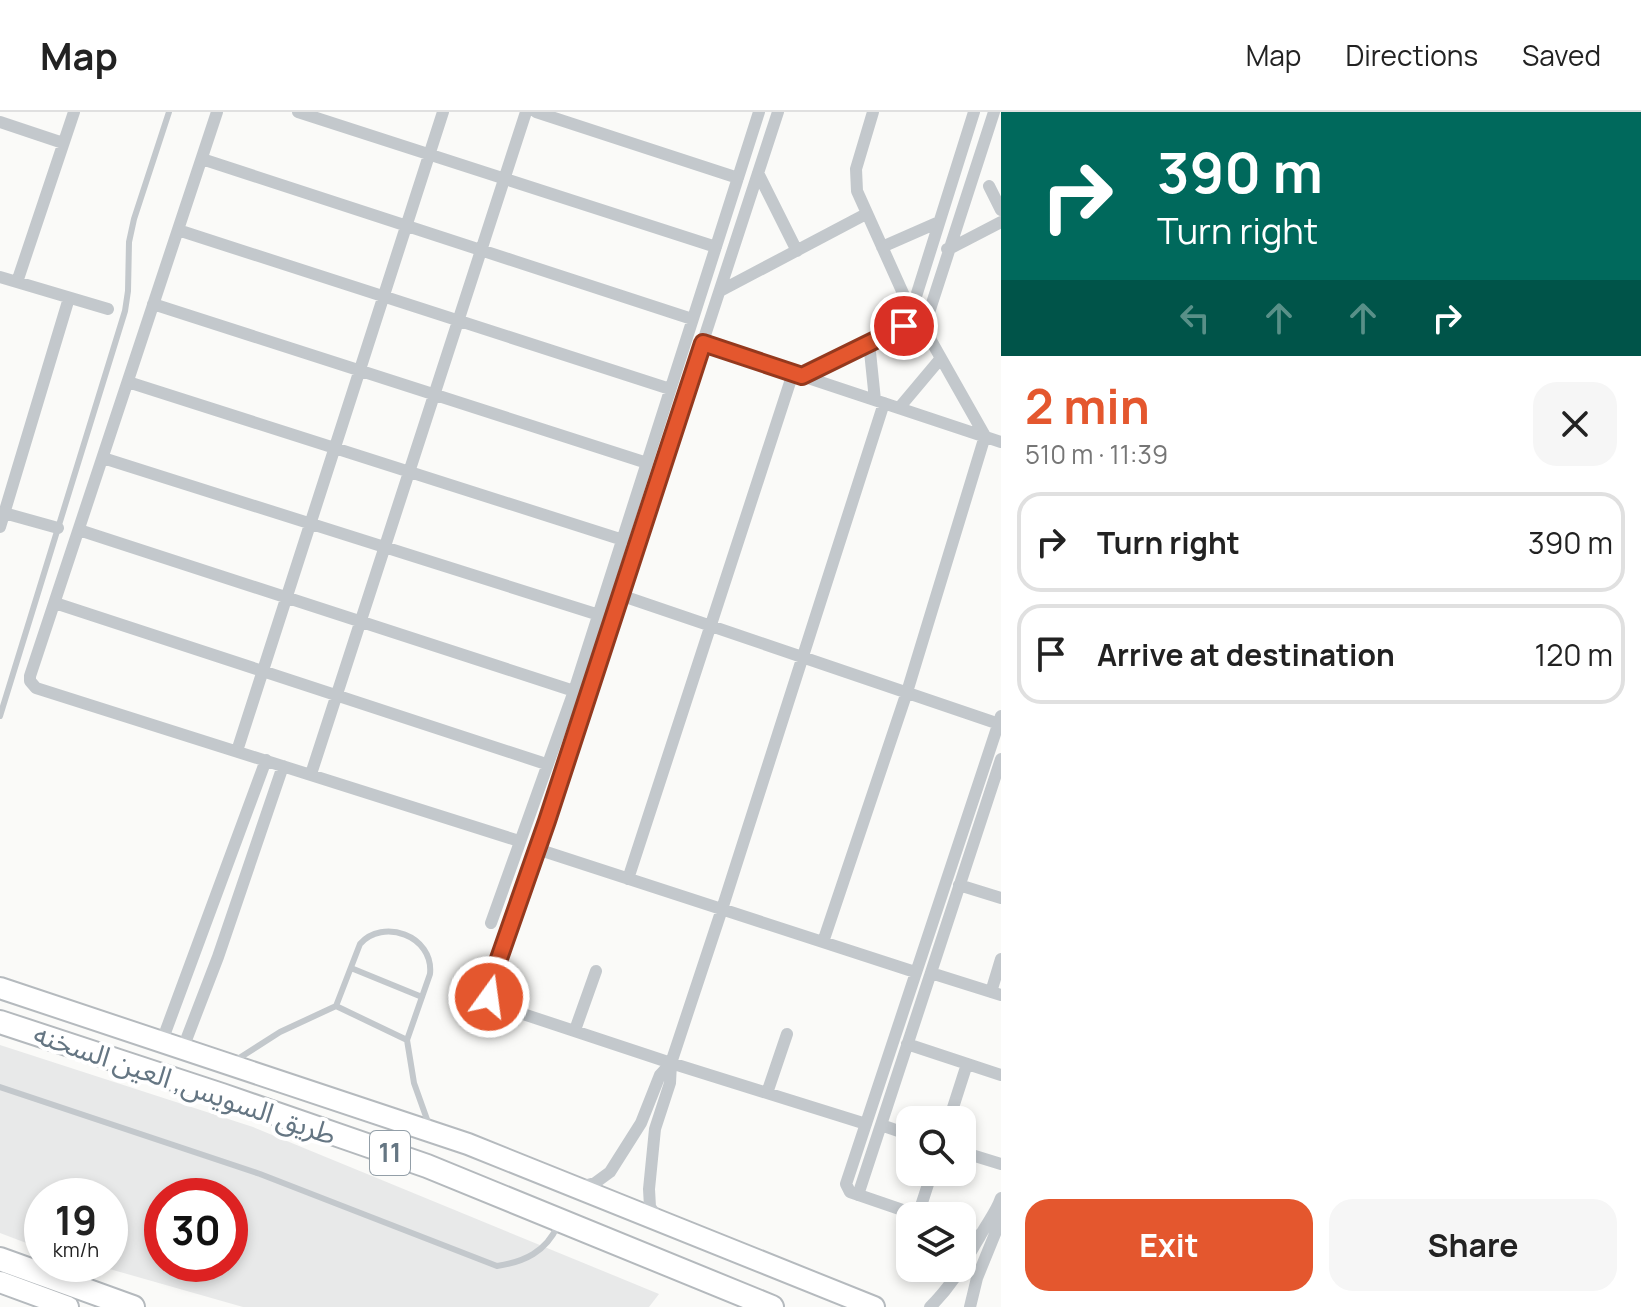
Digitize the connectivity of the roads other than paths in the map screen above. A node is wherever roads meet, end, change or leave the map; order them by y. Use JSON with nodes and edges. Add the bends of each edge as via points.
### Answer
{"nodes":[{"id":1,"x":74,"y":112,"type":"edge"},
{"id":2,"x":169,"y":112,"type":"edge"},
{"id":3,"x":217,"y":112,"type":"edge"},
{"id":4,"x":298,"y":112,"type":"edge"},
{"id":5,"x":443,"y":112,"type":"edge"},
{"id":6,"x":526,"y":112,"type":"edge"},
{"id":7,"x":536,"y":112,"type":"edge"},
{"id":8,"x":759,"y":112,"type":"edge"},
{"id":9,"x":778,"y":112,"type":"edge"},
{"id":10,"x":873,"y":112,"type":"edge"},
{"id":11,"x":974,"y":112,"type":"edge"},
{"id":12,"x":994,"y":112,"type":"edge"},
{"id":13,"x":0,"y":122,"type":"edge"},
{"id":14,"x":63,"y":143,"type":"junction"},
{"id":15,"x":429,"y":154,"type":"junction"},
{"id":16,"x":202,"y":159,"type":"junction"},
{"id":17,"x":758,"y":173,"type":"junction"},
{"id":18,"x":738,"y":178,"type":"junction"},
{"id":19,"x":504,"y":179,"type":"junction"},
{"id":20,"x":989,"y":186,"type":"dead end"},
{"id":21,"x":1001,"y":210,"type":"edge"},
{"id":22,"x":866,"y":214,"type":"junction"},
{"id":23,"x":939,"y":222,"type":"junction"},
{"id":24,"x":406,"y":225,"type":"junction"},
{"id":25,"x":1000,"y":227,"type":"edge"},
{"id":26,"x":178,"y":230,"type":"junction"},
{"id":27,"x":932,"y":244,"type":"junction"},
{"id":28,"x":716,"y":247,"type":"junction"},
{"id":29,"x":882,"y":247,"type":"junction"},
{"id":30,"x":949,"y":249,"type":"junction"},
{"id":31,"x":481,"y":250,"type":"junction"},
{"id":32,"x":797,"y":251,"type":"junction"},
{"id":33,"x":0,"y":277,"type":"edge"},
{"id":34,"x":17,"y":282,"type":"junction"},
{"id":35,"x":720,"y":291,"type":"junction"},
{"id":36,"x":383,"y":296,"type":"junction"},
{"id":37,"x":69,"y":298,"type":"junction"},
{"id":38,"x":153,"y":304,"type":"junction"},
{"id":39,"x":108,"y":309,"type":"dead end"},
{"id":40,"x":911,"y":311,"type":"junction"},
{"id":41,"x":692,"y":319,"type":"junction"},
{"id":42,"x":458,"y":320,"type":"junction"},
{"id":43,"x":907,"y":325,"type":"junction"},
{"id":44,"x":923,"y":331,"type":"junction"},
{"id":45,"x":869,"y":342,"type":"junction"},
{"id":46,"x":703,"y":343,"type":"junction"},
{"id":47,"x":941,"y":358,"type":"junction"},
{"id":48,"x":360,"y":370,"type":"junction"},
{"id":49,"x":797,"y":374,"type":"junction"},
{"id":50,"x":128,"y":382,"type":"junction"},
{"id":51,"x":670,"y":389,"type":"junction"},
{"id":52,"x":434,"y":394,"type":"junction"},
{"id":53,"x":880,"y":402,"type":"junction"},
{"id":54,"x":899,"y":408,"type":"junction"},
{"id":55,"x":985,"y":436,"type":"junction"},
{"id":56,"x":1001,"y":442,"type":"edge"},
{"id":57,"x":334,"y":448,"type":"junction"},
{"id":58,"x":103,"y":458,"type":"junction"},
{"id":59,"x":647,"y":463,"type":"junction"},
{"id":60,"x":0,"y":472,"type":"edge"},
{"id":61,"x":409,"y":472,"type":"junction"},
{"id":62,"x":15,"y":477,"type":"junction"},
{"id":63,"x":4,"y":513,"type":"junction"},
{"id":64,"x":310,"y":523,"type":"junction"},
{"id":65,"x":0,"y":527,"type":"edge"},
{"id":66,"x":58,"y":528,"type":"junction"},
{"id":67,"x":79,"y":530,"type":"junction"},
{"id":68,"x":623,"y":540,"type":"junction"},
{"id":69,"x":385,"y":547,"type":"junction"},
{"id":70,"x":620,"y":595,"type":"junction"},
{"id":71,"x":286,"y":598,"type":"junction"},
{"id":72,"x":55,"y":603,"type":"junction"},
{"id":73,"x":599,"y":615,"type":"junction"},
{"id":74,"x":360,"y":622,"type":"junction"},
{"id":75,"x":710,"y":626,"type":"junction"},
{"id":76,"x":803,"y":657,"type":"junction"},
{"id":77,"x":262,"y":671,"type":"junction"},
{"id":78,"x":574,"y":691,"type":"junction"},
{"id":79,"x":907,"y":692,"type":"junction"},
{"id":80,"x":337,"y":695,"type":"junction"},
{"id":81,"x":0,"y":716,"type":"edge"},
{"id":82,"x":1000,"y":720,"type":"edge"},
{"id":83,"x":237,"y":751,"type":"junction"},
{"id":84,"x":1001,"y":759,"type":"edge"},
{"id":85,"x":266,"y":760,"type":"junction"},
{"id":86,"x":546,"y":764,"type":"junction"},
{"id":87,"x":283,"y":766,"type":"junction"},
{"id":88,"x":311,"y":774,"type":"junction"},
{"id":89,"x":258,"y":782,"type":"junction"},
{"id":90,"x":276,"y":788,"type":"junction"},
{"id":91,"x":985,"y":806,"type":"junction"},
{"id":92,"x":1001,"y":811,"type":"edge"},
{"id":93,"x":519,"y":841,"type":"junction"},
{"id":94,"x":537,"y":849,"type":"junction"},
{"id":95,"x":628,"y":879,"type":"junction"},
{"id":96,"x":959,"y":885,"type":"junction"},
{"id":97,"x":1001,"y":898,"type":"edge"},
{"id":98,"x":213,"y":902,"type":"junction"},
{"id":99,"x":234,"y":908,"type":"junction"},
{"id":100,"x":722,"y":909,"type":"junction"},
{"id":101,"x":491,"y":923,"type":"dead end"},
{"id":102,"x":823,"y":942,"type":"junction"},
{"id":103,"x":1001,"y":959,"type":"edge"},
{"id":104,"x":190,"y":966,"type":"junction"},
{"id":105,"x":351,"y":968,"type":"junction"},
{"id":106,"x":596,"y":971,"type":"dead end"},
{"id":107,"x":915,"y":972,"type":"junction"},
{"id":108,"x":211,"y":973,"type":"junction"},
{"id":109,"x":931,"y":973,"type":"junction"},
{"id":110,"x":0,"y":988,"type":"edge"},
{"id":111,"x":996,"y":994,"type":"edge"},
{"id":112,"x":422,"y":997,"type":"junction"},
{"id":113,"x":336,"y":1006,"type":"junction"},
{"id":114,"x":0,"y":1022,"type":"edge"},
{"id":115,"x":575,"y":1030,"type":"junction"},
{"id":116,"x":787,"y":1034,"type":"dead end"},
{"id":117,"x":407,"y":1040,"type":"junction"},
{"id":118,"x":162,"y":1041,"type":"junction"},
{"id":119,"x":907,"y":1044,"type":"junction"},
{"id":120,"x":183,"y":1048,"type":"junction"},
{"id":121,"x":671,"y":1063,"type":"junction"},
{"id":122,"x":229,"y":1064,"type":"junction"},
{"id":123,"x":967,"y":1064,"type":"junction"},
{"id":124,"x":1001,"y":1075,"type":"edge"},
{"id":125,"x":0,"y":1087,"type":"edge"},
{"id":126,"x":767,"y":1093,"type":"junction"},
{"id":127,"x":954,"y":1106,"type":"edge"},
{"id":128,"x":647,"y":1108,"type":"junction"},
{"id":129,"x":660,"y":1112,"type":"junction"},
{"id":130,"x":866,"y":1124,"type":"junction"},
{"id":131,"x":881,"y":1125,"type":"junction"},
{"id":132,"x":896,"y":1130,"type":"edge"},
{"id":133,"x":432,"y":1132,"type":"junction"},
{"id":134,"x":635,"y":1132,"type":"junction"},
{"id":135,"x":654,"y":1138,"type":"junction"},
{"id":136,"x":976,"y":1156,"type":"edge"},
{"id":137,"x":1001,"y":1164,"type":"edge"},
{"id":138,"x":576,"y":1188,"type":"junction"},
{"id":139,"x":858,"y":1195,"type":"junction"},
{"id":140,"x":999,"y":1204,"type":"edge"},
{"id":141,"x":896,"y":1208,"type":"edge"},
{"id":142,"x":659,"y":1220,"type":"junction"},
{"id":143,"x":560,"y":1222,"type":"junction"},
{"id":144,"x":976,"y":1236,"type":"edge"},
{"id":145,"x":979,"y":1237,"type":"junction"},
{"id":146,"x":997,"y":1242,"type":"edge"},
{"id":147,"x":976,"y":1243,"type":"edge"},
{"id":148,"x":0,"y":1259,"type":"edge"},
{"id":149,"x":976,"y":1262,"type":"edge"},
{"id":150,"x":982,"y":1265,"type":"junction"},
{"id":151,"x":0,"y":1282,"type":"edge"},
{"id":152,"x":953,"y":1282,"type":"edge"},
{"id":153,"x":68,"y":1307,"type":"edge"},
{"id":154,"x":133,"y":1307,"type":"edge"},
{"id":155,"x":772,"y":1307,"type":"edge"},
{"id":156,"x":874,"y":1307,"type":"edge"},
{"id":157,"x":930,"y":1307,"type":"edge"},
{"id":158,"x":970,"y":1307,"type":"edge"}],
"edges":[{"from":1,"to":14,"type":"street"},
{"from":2,"to":66,"type":"lane","via":[[134,219],[125,311]]},
{"from":3,"to":16,"type":"street"},
{"from":4,"to":15,"type":"street"},
{"from":5,"to":15,"type":"street"},
{"from":6,"to":19,"type":"street"},
{"from":7,"to":18,"type":"street"},
{"from":8,"to":18,"type":"street"},
{"from":9,"to":17,"type":"street"},
{"from":10,"to":22,"type":"street","via":[[856,169]]},
{"from":11,"to":23,"type":"street"},
{"from":12,"to":30,"type":"street"},
{"from":13,"to":14,"type":"street"},
{"from":14,"to":34,"type":"street"},
{"from":15,"to":19,"type":"street"},
{"from":15,"to":24,"type":"street"},
{"from":16,"to":24,"type":"street"},
{"from":16,"to":26,"type":"street"},
{"from":17,"to":32,"type":"street"},
{"from":17,"to":35,"type":"street"},
{"from":18,"to":28,"type":"street"},
{"from":19,"to":28,"type":"street"},
{"from":19,"to":31,"type":"street"},
{"from":20,"to":21,"type":"street"},
{"from":22,"to":29,"type":"street"},
{"from":22,"to":32,"type":"street"},
{"from":23,"to":27,"type":"street"},
{"from":23,"to":29,"type":"street"},
{"from":24,"to":31,"type":"street"},
{"from":24,"to":36,"type":"street"},
{"from":25,"to":30,"type":"street"},
{"from":26,"to":36,"type":"street"},
{"from":26,"to":38,"type":"street"},
{"from":27,"to":30,"type":"street"},
{"from":27,"to":40,"type":"street"},
{"from":28,"to":41,"type":"street"},
{"from":29,"to":40,"type":"street"},
{"from":30,"to":44,"type":"street"},
{"from":31,"to":41,"type":"street"},
{"from":31,"to":42,"type":"street"},
{"from":32,"to":35,"type":"street"},
{"from":33,"to":34,"type":"street"},
{"from":34,"to":37,"type":"street"},
{"from":35,"to":46,"type":"street"},
{"from":36,"to":42,"type":"street"},
{"from":36,"to":48,"type":"street"},
{"from":37,"to":39,"type":"street"},
{"from":37,"to":62,"type":"street"},
{"from":38,"to":48,"type":"street"},
{"from":38,"to":50,"type":"street"},
{"from":40,"to":43,"type":"street"},
{"from":41,"to":51,"type":"street"},
{"from":42,"to":51,"type":"street"},
{"from":42,"to":52,"type":"street"},
{"from":43,"to":44,"type":"street"},
{"from":43,"to":45,"type":"street"},
{"from":44,"to":47,"type":"street"},
{"from":45,"to":49,"type":"street"},
{"from":45,"to":53,"type":"street"},
{"from":46,"to":49,"type":"street"},
{"from":46,"to":70,"type":"street"},
{"from":47,"to":54,"type":"street"},
{"from":47,"to":55,"type":"street"},
{"from":48,"to":52,"type":"street"},
{"from":48,"to":57,"type":"street"},
{"from":49,"to":53,"type":"street"},
{"from":49,"to":75,"type":"street"},
{"from":50,"to":57,"type":"street"},
{"from":50,"to":58,"type":"street"},
{"from":51,"to":59,"type":"street"},
{"from":52,"to":59,"type":"street"},
{"from":52,"to":61,"type":"street"},
{"from":53,"to":54,"type":"street"},
{"from":53,"to":76,"type":"street"},
{"from":54,"to":55,"type":"street"},
{"from":55,"to":56,"type":"street"},
{"from":55,"to":79,"type":"street"},
{"from":57,"to":61,"type":"street"},
{"from":57,"to":64,"type":"street"},
{"from":58,"to":64,"type":"street"},
{"from":58,"to":67,"type":"street"},
{"from":59,"to":68,"type":"street"},
{"from":60,"to":62,"type":"street"},
{"from":61,"to":68,"type":"street"},
{"from":61,"to":69,"type":"street"},
{"from":62,"to":63,"type":"street"},
{"from":63,"to":65,"type":"street"},
{"from":63,"to":66,"type":"street"},
{"from":64,"to":69,"type":"street"},
{"from":64,"to":71,"type":"street"},
{"from":66,"to":81,"type":"lane"},
{"from":67,"to":71,"type":"street"},
{"from":67,"to":72,"type":"street"},
{"from":68,"to":73,"type":"street"},
{"from":69,"to":73,"type":"street"},
{"from":69,"to":74,"type":"street"},
{"from":70,"to":75,"type":"street"},
{"from":70,"to":94,"type":"street"},
{"from":71,"to":74,"type":"street"},
{"from":71,"to":77,"type":"street"},
{"from":72,"to":77,"type":"street"},
{"from":72,"to":83,"type":"street","via":[[30,676],[36,688]]},
{"from":73,"to":78,"type":"street"},
{"from":74,"to":78,"type":"street"},
{"from":74,"to":80,"type":"street"},
{"from":75,"to":76,"type":"street"},
{"from":75,"to":95,"type":"street"},
{"from":76,"to":79,"type":"street"},
{"from":76,"to":100,"type":"street"},
{"from":77,"to":80,"type":"street"},
{"from":77,"to":83,"type":"street"},
{"from":78,"to":86,"type":"street"},
{"from":79,"to":82,"type":"street"},
{"from":79,"to":102,"type":"street"},
{"from":80,"to":86,"type":"street"},
{"from":80,"to":88,"type":"street"},
{"from":82,"to":107,"type":"street"},
{"from":83,"to":85,"type":"street"},
{"from":84,"to":91,"type":"street"},
{"from":85,"to":87,"type":"street"},
{"from":85,"to":89,"type":"street"},
{"from":86,"to":93,"type":"street"},
{"from":87,"to":88,"type":"street"},
{"from":87,"to":90,"type":"street"},
{"from":88,"to":93,"type":"street"},
{"from":89,"to":90,"type":"street"},
{"from":89,"to":98,"type":"street"},
{"from":90,"to":99,"type":"street"},
{"from":91,"to":92,"type":"street"},
{"from":91,"to":96,"type":"street"},
{"from":93,"to":101,"type":"street"},
{"from":94,"to":95,"type":"street"},
{"from":94,"to":115,"type":"street","via":[[488,994],[499,1006]]},
{"from":95,"to":100,"type":"street"},
{"from":96,"to":97,"type":"street"},
{"from":96,"to":109,"type":"street"},
{"from":98,"to":99,"type":"street"},
{"from":98,"to":104,"type":"street"},
{"from":99,"to":108,"type":"street"},
{"from":100,"to":102,"type":"street"},
{"from":100,"to":121,"type":"street"},
{"from":102,"to":107,"type":"street"},
{"from":103,"to":111,"type":"street"},
{"from":104,"to":108,"type":"street"},
{"from":104,"to":118,"type":"street"},
{"from":105,"to":112,"type":"lane"},
{"from":105,"to":112,"type":"lane","via":[[360,944],[371,934],[399,933],[422,944],[429,955],[430,974]]},
{"from":105,"to":113,"type":"lane"},
{"from":106,"to":115,"type":"street"},
{"from":107,"to":130,"type":"street"},
{"from":108,"to":120,"type":"street"},
{"from":109,"to":111,"type":"street"},
{"from":109,"to":119,"type":"street"},
{"from":110,"to":118,"type":"main road"},
{"from":112,"to":117,"type":"lane"},
{"from":113,"to":117,"type":"lane"},
{"from":113,"to":122,"type":"lane"},
{"from":114,"to":143,"type":"highway","name":"طريق السويس, العين السخنه","number":"11","via":[[427,1166]]},
{"from":115,"to":121,"type":"street"},
{"from":116,"to":126,"type":"street"},
{"from":117,"to":133,"type":"lane","via":[[414,1083]]},
{"from":118,"to":120,"type":"main road"},
{"from":119,"to":123,"type":"street"},
{"from":119,"to":131,"type":"street"},
{"from":120,"to":122,"type":"main road"},
{"from":121,"to":126,"type":"street"},
{"from":121,"to":128,"type":"street","via":[[660,1075]]},
{"from":121,"to":129,"type":"street"},
{"from":122,"to":133,"type":"main road"},
{"from":123,"to":124,"type":"street"},
{"from":123,"to":127,"type":"street"},
{"from":125,"to":143,"type":"lane","via":[[260,1174],[497,1266],[534,1255]]},
{"from":126,"to":130,"type":"street"},
{"from":128,"to":129,"type":"street"},
{"from":128,"to":134,"type":"street"},
{"from":129,"to":135,"type":"street"},
{"from":130,"to":139,"type":"street","via":[[846,1184]]},
{"from":131,"to":132,"type":"street"},
{"from":131,"to":139,"type":"street"},
{"from":133,"to":138,"type":"main road"},
{"from":134,"to":135,"type":"street"},
{"from":134,"to":138,"type":"street","via":[[606,1176]]},
{"from":135,"to":142,"type":"street","via":[[649,1198]]},
{"from":136,"to":137,"type":"street"},
{"from":138,"to":142,"type":"main road"},
{"from":139,"to":141,"type":"street"},
{"from":140,"to":145,"type":"street"},
{"from":140,"to":146,"type":"street"},
{"from":142,"to":156,"type":"main road"},
{"from":143,"to":155,"type":"highway","name":"طريق السويس, العين السخنه","number":"11"},
{"from":144,"to":145,"type":"street"},
{"from":145,"to":147,"type":"street"},
{"from":146,"to":150,"type":"street"},
{"from":148,"to":154,"type":"highway"},
{"from":149,"to":150,"type":"street"},
{"from":150,"to":158,"type":"street"},
{"from":151,"to":153,"type":"main road"},
{"from":152,"to":157,"type":"street"}]}
